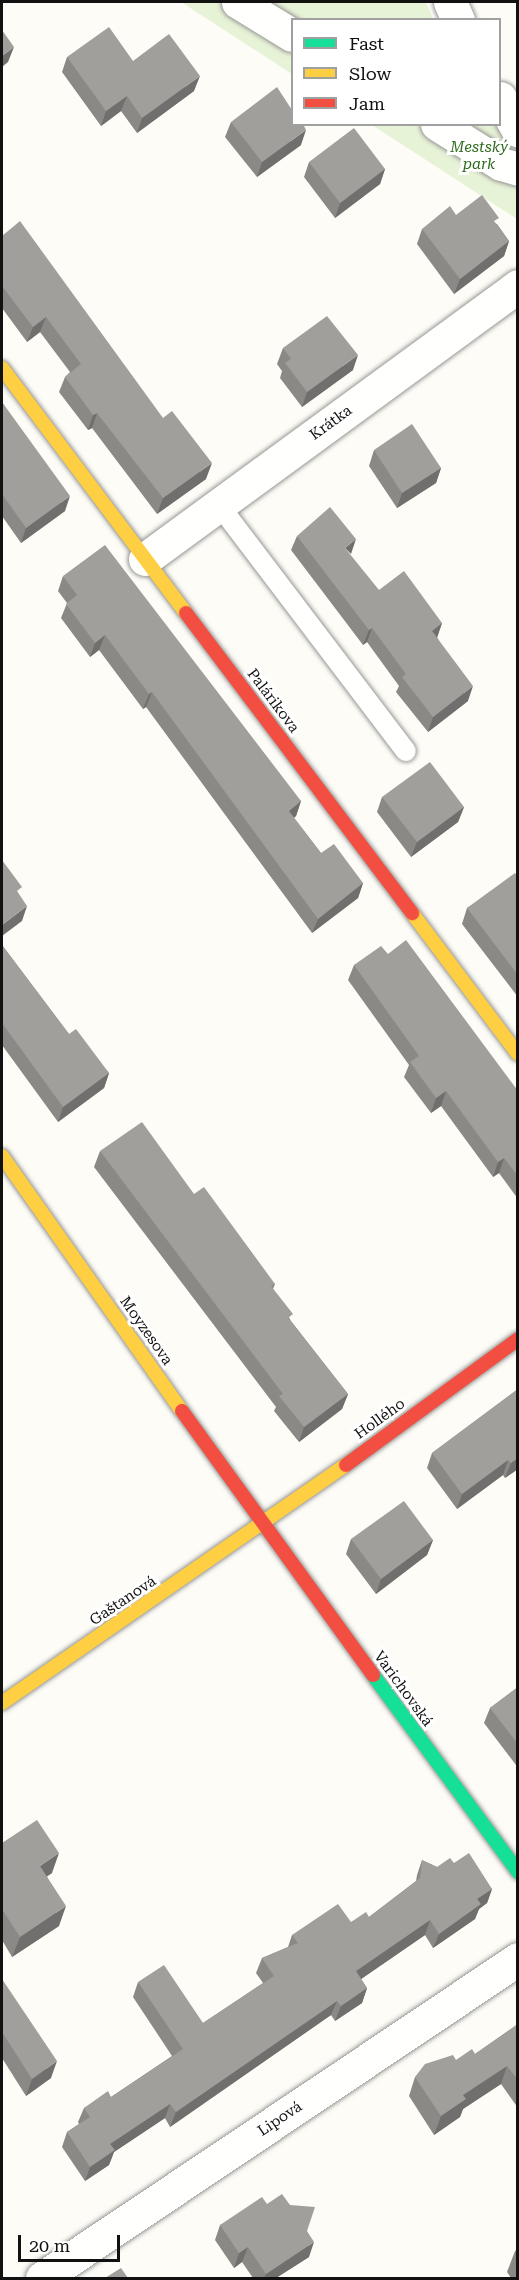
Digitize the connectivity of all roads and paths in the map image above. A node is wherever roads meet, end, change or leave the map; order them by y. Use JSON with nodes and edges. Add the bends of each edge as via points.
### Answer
{"nodes":[{"id":1,"x":238,"y":2,"type":"edge"},
{"id":2,"x":450,"y":2,"type":"edge"},
{"id":3,"x":457,"y":18,"type":"edge"},
{"id":4,"x":291,"y":34,"type":"edge"},
{"id":5,"x":501,"y":100,"type":"edge"},
{"id":6,"x":440,"y":126,"type":"edge"},
{"id":7,"x":518,"y":130,"type":"edge"},
{"id":8,"x":518,"y":169,"type":"edge"},
{"id":9,"x":518,"y":286,"type":"edge"},
{"id":10,"x":2,"y":368,"type":"edge"},
{"id":11,"x":219,"y":505,"type":"junction"},
{"id":12,"x":145,"y":559,"type":"junction"},
{"id":13,"x":405,"y":751,"type":"dead end"},
{"id":14,"x":518,"y":1054,"type":"edge"},
{"id":15,"x":2,"y":1156,"type":"edge"},
{"id":16,"x":518,"y":1339,"type":"edge"},
{"id":17,"x":263,"y":1525,"type":"junction"},
{"id":18,"x":2,"y":1703,"type":"edge"},
{"id":19,"x":518,"y":1872,"type":"edge"},
{"id":20,"x":518,"y":1959,"type":"edge"},
{"id":21,"x":42,"y":2278,"type":"edge"}],
"edges":[{"from":1,"to":4,"type":"street"},
{"from":2,"to":3,"type":"street"},
{"from":5,"to":7,"type":"street"},
{"from":6,"to":8,"type":"street","via":[[501,164]]},
{"from":9,"to":11,"type":"street","name":"Krátka"},
{"from":10,"to":12,"type":"street","name":"Palárikova"},
{"from":11,"to":12,"type":"street","name":"Krátka"},
{"from":11,"to":13,"type":"lane"},
{"from":12,"to":14,"type":"street","name":"Palárikova"},
{"from":15,"to":17,"type":"street","name":"Moyzesova"},
{"from":16,"to":17,"type":"street","name":"Hollého"},
{"from":17,"to":18,"type":"street","name":"Gaštanová"},
{"from":17,"to":19,"type":"street","name":"Varichovská"},
{"from":20,"to":21,"type":"street","name":"Lipová"}]}
